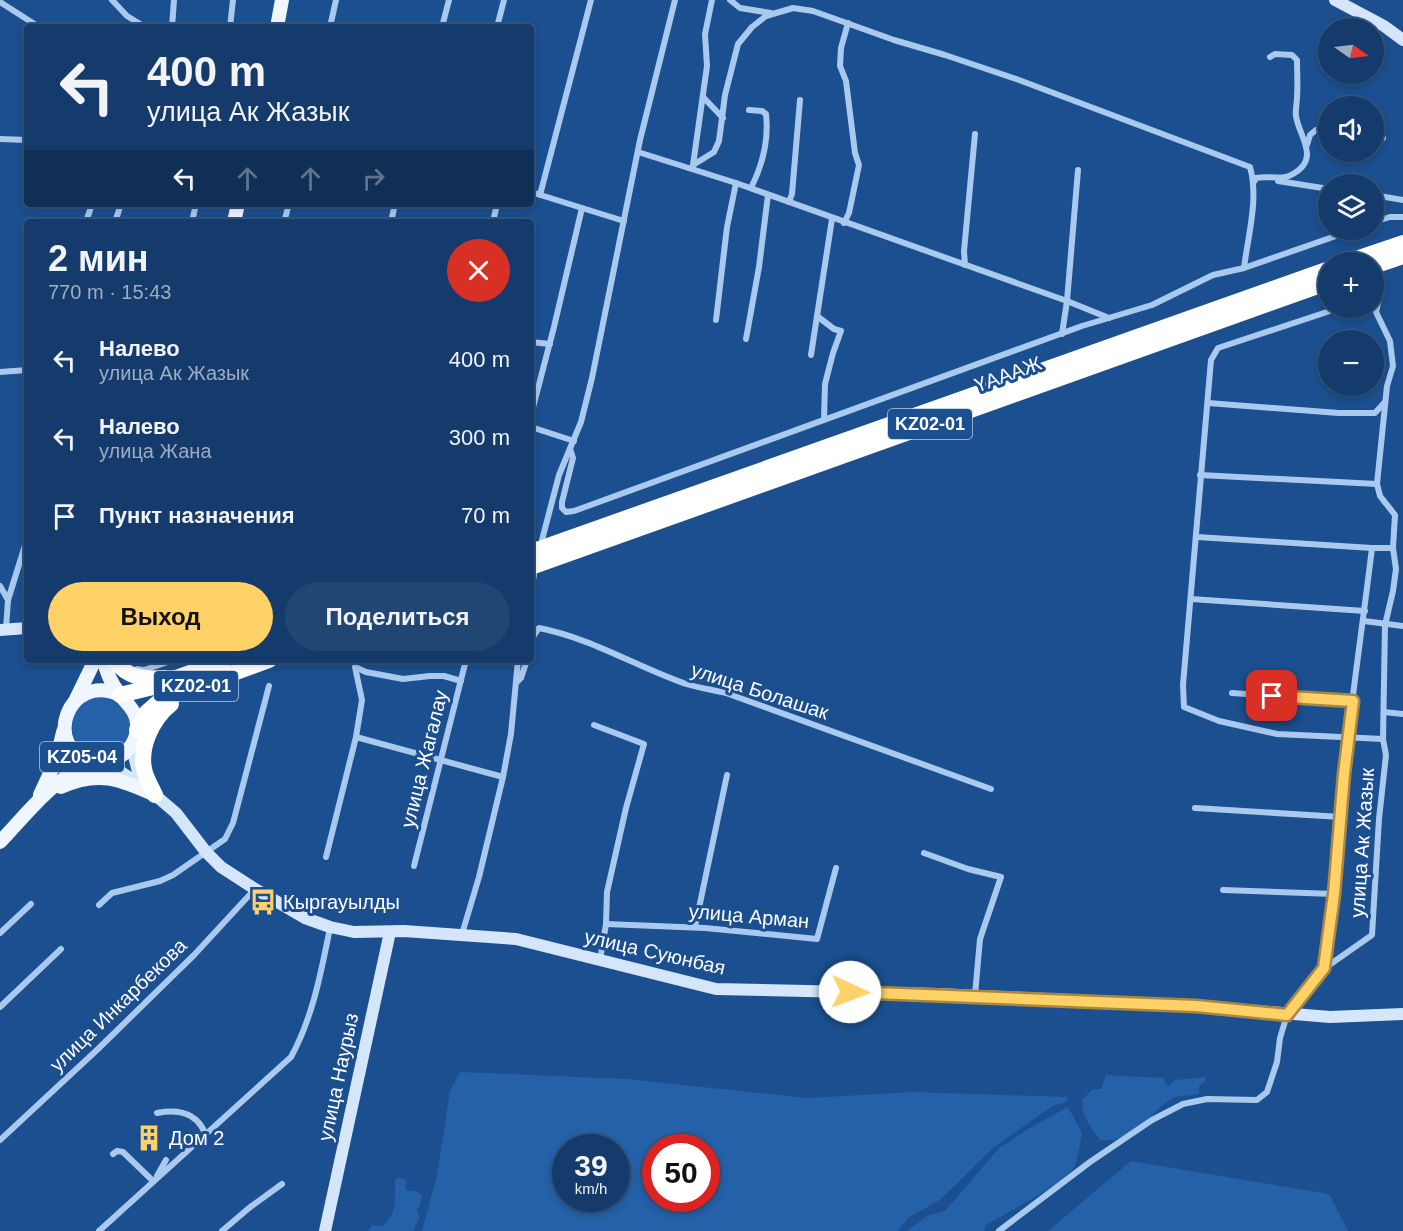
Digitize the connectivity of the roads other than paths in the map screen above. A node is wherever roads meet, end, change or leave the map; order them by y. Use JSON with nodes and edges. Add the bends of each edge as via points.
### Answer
{"nodes":[{"id":1,"x":112,"y":0,"type":"edge"},
{"id":2,"x":174,"y":0,"type":"edge"},
{"id":3,"x":233,"y":0,"type":"edge"},
{"id":4,"x":282,"y":0,"type":"edge"},
{"id":5,"x":336,"y":0,"type":"edge"},
{"id":6,"x":449,"y":0,"type":"edge"},
{"id":7,"x":504,"y":0,"type":"edge"},
{"id":8,"x":591,"y":0,"type":"edge"},
{"id":9,"x":675,"y":0,"type":"edge"},
{"id":10,"x":712,"y":0,"type":"edge"},
{"id":11,"x":730,"y":0,"type":"edge"},
{"id":12,"x":1335,"y":0,"type":"edge"},
{"id":13,"x":0,"y":2,"type":"edge"},
{"id":14,"x":772,"y":14,"type":"junction"},
{"id":15,"x":848,"y":23,"type":"junction"},
{"id":16,"x":34,"y":24,"type":"edge"},
{"id":17,"x":140,"y":24,"type":"edge"},
{"id":18,"x":172,"y":24,"type":"edge"},
{"id":19,"x":230,"y":24,"type":"edge"},
{"id":20,"x":278,"y":24,"type":"edge"},
{"id":21,"x":331,"y":24,"type":"edge"},
{"id":22,"x":443,"y":24,"type":"edge"},
{"id":23,"x":498,"y":24,"type":"edge"},
{"id":24,"x":1403,"y":40,"type":"edge"},
{"id":25,"x":1270,"y":57,"type":"dead end"},
{"id":26,"x":703,"y":96,"type":"junction"},
{"id":27,"x":801,"y":100,"type":"dead end"},
{"id":28,"x":749,"y":111,"type":"dead end"},
{"id":29,"x":723,"y":118,"type":"junction"},
{"id":30,"x":1318,"y":129,"type":"edge"},
{"id":31,"x":975,"y":134,"type":"dead end"},
{"id":32,"x":0,"y":139,"type":"edge"},
{"id":33,"x":24,"y":140,"type":"edge"},
{"id":34,"x":1307,"y":146,"type":"junction"},
{"id":35,"x":638,"y":152,"type":"junction"},
{"id":36,"x":693,"y":167,"type":"junction"},
{"id":37,"x":1078,"y":170,"type":"dead end"},
{"id":38,"x":1269,"y":177,"type":"junction"},
{"id":39,"x":1254,"y":182,"type":"junction"},
{"id":40,"x":736,"y":183,"type":"junction"},
{"id":41,"x":1318,"y":187,"type":"edge"},
{"id":42,"x":751,"y":188,"type":"junction"},
{"id":43,"x":534,"y":193,"type":"edge"},
{"id":44,"x":540,"y":195,"type":"junction"},
{"id":45,"x":768,"y":195,"type":"junction"},
{"id":46,"x":1384,"y":197,"type":"edge"},
{"id":47,"x":1403,"y":200,"type":"edge"},
{"id":48,"x":789,"y":202,"type":"junction"},
{"id":49,"x":582,"y":208,"type":"junction"},
{"id":50,"x":1403,"y":217,"type":"edge"},
{"id":51,"x":832,"y":219,"type":"junction"},
{"id":52,"x":1384,"y":219,"type":"edge"},
{"id":53,"x":624,"y":221,"type":"junction"},
{"id":54,"x":844,"y":223,"type":"junction"},
{"id":55,"x":1324,"y":240,"type":"edge"},
{"id":56,"x":1403,"y":243,"type":"edge"},
{"id":57,"x":1376,"y":252,"type":"edge"},
{"id":58,"x":1403,"y":256,"type":"edge"},
{"id":59,"x":1384,"y":263,"type":"edge"},
{"id":60,"x":965,"y":265,"type":"junction"},
{"id":61,"x":1244,"y":268,"type":"junction"},
{"id":62,"x":1318,"y":273,"type":"edge"},
{"id":63,"x":1318,"y":286,"type":"edge"},
{"id":64,"x":1067,"y":301,"type":"junction"},
{"id":65,"x":1318,"y":315,"type":"edge"},
{"id":66,"x":817,"y":316,"type":"junction"},
{"id":67,"x":1110,"y":318,"type":"junction"},
{"id":68,"x":1379,"y":318,"type":"edge"},
{"id":69,"x":716,"y":320,"type":"dead end"},
{"id":70,"x":1062,"y":334,"type":"junction"},
{"id":71,"x":746,"y":339,"type":"dead end"},
{"id":72,"x":534,"y":342,"type":"edge"},
{"id":73,"x":550,"y":344,"type":"junction"},
{"id":74,"x":811,"y":354,"type":"dead end"},
{"id":75,"x":24,"y":370,"type":"edge"},
{"id":76,"x":0,"y":372,"type":"edge"},
{"id":77,"x":1386,"y":401,"type":"junction"},
{"id":78,"x":1208,"y":403,"type":"junction"},
{"id":79,"x":534,"y":404,"type":"edge"},
{"id":80,"x":824,"y":419,"type":"junction"},
{"id":81,"x":534,"y":428,"type":"edge"},
{"id":82,"x":574,"y":441,"type":"junction"},
{"id":83,"x":570,"y":449,"type":"junction"},
{"id":84,"x":1200,"y":475,"type":"junction"},
{"id":85,"x":1377,"y":484,"type":"junction"},
{"id":86,"x":1197,"y":537,"type":"junction"},
{"id":87,"x":537,"y":546,"type":"edge"},
{"id":88,"x":24,"y":547,"type":"edge"},
{"id":89,"x":1372,"y":548,"type":"junction"},
{"id":90,"x":1393,"y":548,"type":"junction"},
{"id":91,"x":534,"y":571,"type":"edge"},
{"id":92,"x":0,"y":586,"type":"edge"},
{"id":93,"x":1191,"y":599,"type":"junction"},
{"id":94,"x":8,"y":600,"type":"junction"},
{"id":95,"x":1365,"y":611,"type":"junction"},
{"id":96,"x":1364,"y":621,"type":"junction"},
{"id":97,"x":1385,"y":625,"type":"junction"},
{"id":98,"x":1403,"y":626,"type":"edge"},
{"id":99,"x":24,"y":628,"type":"edge"},
{"id":100,"x":3,"y":629,"type":"edge"},
{"id":101,"x":534,"y":635,"type":"edge"},
{"id":102,"x":94,"y":663,"type":"edge"},
{"id":103,"x":105,"y":663,"type":"edge"},
{"id":104,"x":117,"y":663,"type":"edge"},
{"id":105,"x":124,"y":663,"type":"edge"},
{"id":106,"x":146,"y":663,"type":"edge"},
{"id":107,"x":165,"y":663,"type":"edge"},
{"id":108,"x":216,"y":663,"type":"edge"},
{"id":109,"x":261,"y":663,"type":"edge"},
{"id":110,"x":465,"y":663,"type":"edge"},
{"id":111,"x":518,"y":663,"type":"edge"},
{"id":112,"x":526,"y":663,"type":"edge"},
{"id":113,"x":144,"y":670,"type":"junction"},
{"id":114,"x":176,"y":677,"type":"junction"},
{"id":115,"x":461,"y":681,"type":"junction"},
{"id":116,"x":516,"y":682,"type":"junction"},
{"id":117,"x":201,"y":685,"type":"junction"},
{"id":118,"x":268,"y":686,"type":"dead end"},
{"id":119,"x":1232,"y":693,"type":"dead end"},
{"id":120,"x":120,"y":695,"type":"junction"},
{"id":121,"x":76,"y":699,"type":"junction"},
{"id":122,"x":1353,"y":701,"type":"junction"},
{"id":123,"x":1384,"y":712,"type":"junction"},
{"id":124,"x":1403,"y":714,"type":"edge"},
{"id":125,"x":64,"y":724,"type":"junction"},
{"id":126,"x":594,"y":725,"type":"dead end"},
{"id":127,"x":136,"y":734,"type":"junction"},
{"id":128,"x":356,"y":737,"type":"junction"},
{"id":129,"x":1348,"y":737,"type":"junction"},
{"id":130,"x":1383,"y":739,"type":"junction"},
{"id":131,"x":441,"y":761,"type":"junction"},
{"id":132,"x":98,"y":762,"type":"junction"},
{"id":133,"x":727,"y":775,"type":"dead end"},
{"id":134,"x":503,"y":777,"type":"junction"},
{"id":135,"x":991,"y":789,"type":"dead end"},
{"id":136,"x":155,"y":795,"type":"junction"},
{"id":137,"x":38,"y":800,"type":"junction"},
{"id":138,"x":1195,"y":808,"type":"dead end"},
{"id":139,"x":1341,"y":817,"type":"junction"},
{"id":140,"x":0,"y":842,"type":"edge"},
{"id":141,"x":206,"y":852,"type":"junction"},
{"id":142,"x":924,"y":853,"type":"dead end"},
{"id":143,"x":326,"y":857,"type":"dead end"},
{"id":144,"x":414,"y":866,"type":"dead end"},
{"id":145,"x":836,"y":868,"type":"dead end"},
{"id":146,"x":255,"y":890,"type":"junction"},
{"id":147,"x":1223,"y":890,"type":"dead end"},
{"id":148,"x":1334,"y":894,"type":"junction"},
{"id":149,"x":31,"y":904,"type":"dead end"},
{"id":150,"x":99,"y":905,"type":"dead end"},
{"id":151,"x":606,"y":924,"type":"junction"},
{"id":152,"x":330,"y":927,"type":"junction"},
{"id":153,"x":695,"y":927,"type":"junction"},
{"id":154,"x":390,"y":932,"type":"junction"},
{"id":155,"x":0,"y":933,"type":"edge"},
{"id":156,"x":462,"y":934,"type":"junction"},
{"id":157,"x":61,"y":949,"type":"dead end"},
{"id":158,"x":600,"y":960,"type":"junction"},
{"id":159,"x":1324,"y":968,"type":"junction"},
{"id":160,"x":975,"y":996,"type":"junction"},
{"id":161,"x":0,"y":1007,"type":"edge"},
{"id":162,"x":1403,"y":1014,"type":"edge"},
{"id":163,"x":1287,"y":1015,"type":"junction"},
{"id":164,"x":157,"y":1113,"type":"dead end"},
{"id":165,"x":205,"y":1133,"type":"junction"},
{"id":166,"x":0,"y":1140,"type":"edge"},
{"id":167,"x":113,"y":1154,"type":"dead end"},
{"id":168,"x":166,"y":1160,"type":"dead end"},
{"id":169,"x":154,"y":1180,"type":"junction"},
{"id":170,"x":282,"y":1184,"type":"dead end"},
{"id":171,"x":99,"y":1231,"type":"edge"},
{"id":172,"x":222,"y":1231,"type":"edge"},
{"id":173,"x":325,"y":1231,"type":"edge"},
{"id":174,"x":999,"y":1231,"type":"edge"}],
"edges":[{"from":1,"to":17,"type":"street"},
{"from":2,"to":18,"type":"street"},
{"from":3,"to":19,"type":"street"},
{"from":4,"to":20,"type":"main road"},
{"from":5,"to":21,"type":"street"},
{"from":6,"to":22,"type":"street"},
{"from":7,"to":23,"type":"street"},
{"from":8,"to":44,"type":"street"},
{"from":9,"to":35,"type":"street"},
{"from":10,"to":26,"type":"street","via":[[705,34],[707,66]]},
{"from":11,"to":14,"type":"street","via":[[740,8]]},
{"from":12,"to":24,"type":"main road"},
{"from":13,"to":16,"type":"street"},
{"from":14,"to":15,"type":"street","via":[[793,8]]},
{"from":14,"to":29,"type":"street","via":[[752,27],[738,44]]},
{"from":15,"to":39,"type":"street","via":[[1019,80],[1250,166]]},
{"from":15,"to":54,"type":"street","via":[[840,59],[859,165]]},
{"from":25,"to":34,"type":"street","via":[[1292,55],[1297,60],[1296,116]]},
{"from":26,"to":29,"type":"street"},
{"from":26,"to":36,"type":"street"},
{"from":27,"to":48,"type":"street"},
{"from":28,"to":42,"type":"street","via":[[762,111],[767,123],[764,152]]},
{"from":29,"to":36,"type":"street","via":[[714,152]]},
{"from":30,"to":34,"type":"street","via":[[1310,135]]},
{"from":31,"to":60,"type":"street"},
{"from":32,"to":33,"type":"street"},
{"from":34,"to":38,"type":"street","via":[[1305,162],[1298,171],[1285,178]]},
{"from":35,"to":36,"type":"street"},
{"from":35,"to":53,"type":"street"},
{"from":36,"to":40,"type":"street"},
{"from":37,"to":64,"type":"street"},
{"from":38,"to":39,"type":"street","via":[[1256,178]]},
{"from":38,"to":41,"type":"street"},
{"from":39,"to":61,"type":"street"},
{"from":40,"to":42,"type":"street"},
{"from":40,"to":69,"type":"street"},
{"from":42,"to":45,"type":"street"},
{"from":43,"to":44,"type":"street"},
{"from":44,"to":49,"type":"street"},
{"from":45,"to":48,"type":"street"},
{"from":45,"to":71,"type":"street"},
{"from":46,"to":47,"type":"street"},
{"from":48,"to":51,"type":"street"},
{"from":49,"to":53,"type":"street"},
{"from":49,"to":73,"type":"street"},
{"from":50,"to":52,"type":"street"},
{"from":51,"to":54,"type":"street"},
{"from":51,"to":66,"type":"street"},
{"from":53,"to":82,"type":"street","via":[[592,378]]},
{"from":54,"to":60,"type":"street"},
{"from":55,"to":61,"type":"street"},
{"from":56,"to":57,"type":"highway"},
{"from":58,"to":59,"type":"highway"},
{"from":60,"to":64,"type":"street"},
{"from":61,"to":67,"type":"street","via":[[1213,275],[1152,305]]},
{"from":62,"to":87,"type":"highway","name":"ҮАААЖ","number":"KZ02-01"},
{"from":63,"to":91,"type":"highway","name":"ҮАААЖ","number":"KZ02-01"},
{"from":64,"to":67,"type":"street"},
{"from":64,"to":70,"type":"street"},
{"from":65,"to":78,"type":"street","via":[[1218,348],[1210,360]]},
{"from":66,"to":74,"type":"street"},
{"from":66,"to":80,"type":"street","via":[[841,330],[825,384]]},
{"from":67,"to":70,"type":"street"},
{"from":68,"to":77,"type":"street","via":[[1390,341],[1393,366]]},
{"from":70,"to":80,"type":"street"},
{"from":72,"to":73,"type":"street"},
{"from":73,"to":79,"type":"street"},
{"from":75,"to":76,"type":"street"},
{"from":77,"to":78,"type":"street","via":[[1375,413]]},
{"from":77,"to":85,"type":"street"},
{"from":78,"to":84,"type":"street"},
{"from":80,"to":83,"type":"street","via":[[566,512],[562,502],[573,458]]},
{"from":81,"to":82,"type":"street"},
{"from":82,"to":83,"type":"street"},
{"from":83,"to":87,"type":"street"},
{"from":84,"to":85,"type":"street"},
{"from":84,"to":86,"type":"street"},
{"from":85,"to":90,"type":"street","via":[[1380,496],[1395,514]]},
{"from":86,"to":89,"type":"street"},
{"from":86,"to":93,"type":"street"},
{"from":88,"to":94,"type":"street"},
{"from":89,"to":90,"type":"street"},
{"from":89,"to":95,"type":"street","name":"улица Ак Жазык"},
{"from":90,"to":97,"type":"street","name":"улица Ак Жазык","via":[[1396,569]]},
{"from":92,"to":94,"type":"street"},
{"from":93,"to":95,"type":"street"},
{"from":93,"to":129,"type":"street","via":[[1184,707],[1219,721],[1277,734]]},
{"from":94,"to":100,"type":"street"},
{"from":95,"to":96,"type":"street","name":"улица Ак Жазык"},
{"from":96,"to":97,"type":"street"},
{"from":96,"to":122,"type":"street","name":"улица Ак Жазык"},
{"from":97,"to":98,"type":"street"},
{"from":97,"to":123,"type":"street","name":"улица Ак Жазык"},
{"from":99,"to":100,"type":"main road"},
{"from":101,"to":135,"type":"street","name":"улица Болашак","via":[[539,628],[577,639],[687,684],[726,693]]},
{"from":102,"to":121,"type":"main road","number":"KZ05-04"},
{"from":103,"to":120,"type":"main road","number":"KZ05-04"},
{"from":104,"to":114,"type":"highway","via":[[141,678]]},
{"from":105,"to":113,"type":"street"},
{"from":106,"to":113,"type":"street"},
{"from":107,"to":113,"type":"street"},
{"from":108,"to":114,"type":"highway","number":"KZ02-01"},
{"from":109,"to":117,"type":"highway","number":"KZ02-01"},
{"from":110,"to":115,"type":"street","name":"улица Жагалау"},
{"from":111,"to":116,"type":"street"},
{"from":112,"to":116,"type":"street"},
{"from":114,"to":120,"type":"highway","number":"KZ02-01"},
{"from":115,"to":128,"type":"street","via":[[437,676],[404,679],[355,667],[362,700]]},
{"from":115,"to":131,"type":"street","name":"улица Жагалау"},
{"from":116,"to":134,"type":"street"},
{"from":117,"to":127,"type":"highway","number":"KZ02-01","via":[[162,699],[147,712]]},
{"from":117,"to":136,"type":"highway","via":[[165,709],[153,726],[144,766]]},
{"from":118,"to":141,"type":"street","via":[[233,823],[225,839]]},
{"from":119,"to":122,"type":"street"},
{"from":120,"to":121,"type":"main road","via":[[92,691]]},
{"from":120,"to":127,"type":"main road","number":"KZ05-04","via":[[133,710]]},
{"from":121,"to":125,"type":"main road","number":"KZ05-04"},
{"from":122,"to":129,"type":"street","name":"улица Ак Жазык"},
{"from":123,"to":124,"type":"street"},
{"from":123,"to":130,"type":"street","name":"улица Ак Жазык"},
{"from":125,"to":132,"type":"main road","number":"KZ05-04","via":[[72,749],[85,759]]},
{"from":125,"to":137,"type":"main road","number":"KZ05-04","via":[[57,758]]},
{"from":126,"to":151,"type":"street","via":[[644,744],[607,892]]},
{"from":127,"to":132,"type":"main road","number":"KZ05-04","via":[[119,758]]},
{"from":127,"to":136,"type":"main road","name":"улица Суюнбая","via":[[137,770]]},
{"from":128,"to":131,"type":"street"},
{"from":128,"to":143,"type":"street"},
{"from":129,"to":130,"type":"street"},
{"from":129,"to":139,"type":"street","name":"улица Ак Жазык"},
{"from":130,"to":159,"type":"street","name":"улица Ак Жазык","via":[[1386,755],[1372,935]]},
{"from":131,"to":134,"type":"street"},
{"from":131,"to":144,"type":"street","name":"улица Жагалау"},
{"from":132,"to":136,"type":"main road","via":[[115,768]]},
{"from":132,"to":137,"type":"main road","number":"KZ05-04","via":[[72,773]]},
{"from":133,"to":153,"type":"street"},
{"from":134,"to":156,"type":"street"},
{"from":136,"to":137,"type":"main road","via":[[124,781],[98,777],[74,782]]},
{"from":136,"to":141,"type":"main road","name":"улица Суюнбая","via":[[176,813]]},
{"from":137,"to":140,"type":"main road","number":"KZ05-04"},
{"from":138,"to":139,"type":"street"},
{"from":139,"to":148,"type":"street","name":"улица Ак Жазык"},
{"from":141,"to":146,"type":"main road","name":"улица Суюнбая"},
{"from":141,"to":150,"type":"street","via":[[160,881],[112,894]]},
{"from":142,"to":160,"type":"street","via":[[1001,877],[980,939]]},
{"from":145,"to":153,"type":"street","name":"улица Арман","via":[[817,939]]},
{"from":146,"to":152,"type":"main road","name":"улица Суюнбая"},
{"from":146,"to":166,"type":"street","name":"улица Инкарбекова","via":[[194,955]]},
{"from":147,"to":148,"type":"street"},
{"from":148,"to":159,"type":"street","name":"улица Ак Жазык"},
{"from":149,"to":155,"type":"street"},
{"from":151,"to":153,"type":"street","name":"улица Арман"},
{"from":151,"to":158,"type":"street"},
{"from":152,"to":154,"type":"main road","name":"улица Суюнбая"},
{"from":152,"to":165,"type":"street","via":[[313,1004],[291,1057]]},
{"from":154,"to":156,"type":"main road","name":"улица Суюнбая"},
{"from":154,"to":173,"type":"main road","name":"улица Наурыз"},
{"from":156,"to":158,"type":"main road","name":"улица Суюнбая","via":[[516,939]]},
{"from":157,"to":161,"type":"street"},
{"from":158,"to":160,"type":"main road","name":"улица Суюнбая","via":[[716,989]]},
{"from":159,"to":163,"type":"street","name":"улица Ак Жазык"},
{"from":160,"to":163,"type":"main road","name":"улица Суюнбая","via":[[1196,1006]]},
{"from":162,"to":163,"type":"main road","name":"улица Суюнбая"},
{"from":163,"to":174,"type":"street","via":[[1278,1062],[1267,1092],[1257,1100],[1207,1099],[1183,1104],[1090,1162]]},
{"from":164,"to":165,"type":"street","via":[[189,1114]]},
{"from":165,"to":169,"type":"street"},
{"from":167,"to":169,"type":"street","via":[[123,1152]]},
{"from":168,"to":169,"type":"street"},
{"from":169,"to":171,"type":"street"},
{"from":170,"to":172,"type":"street"}]}
